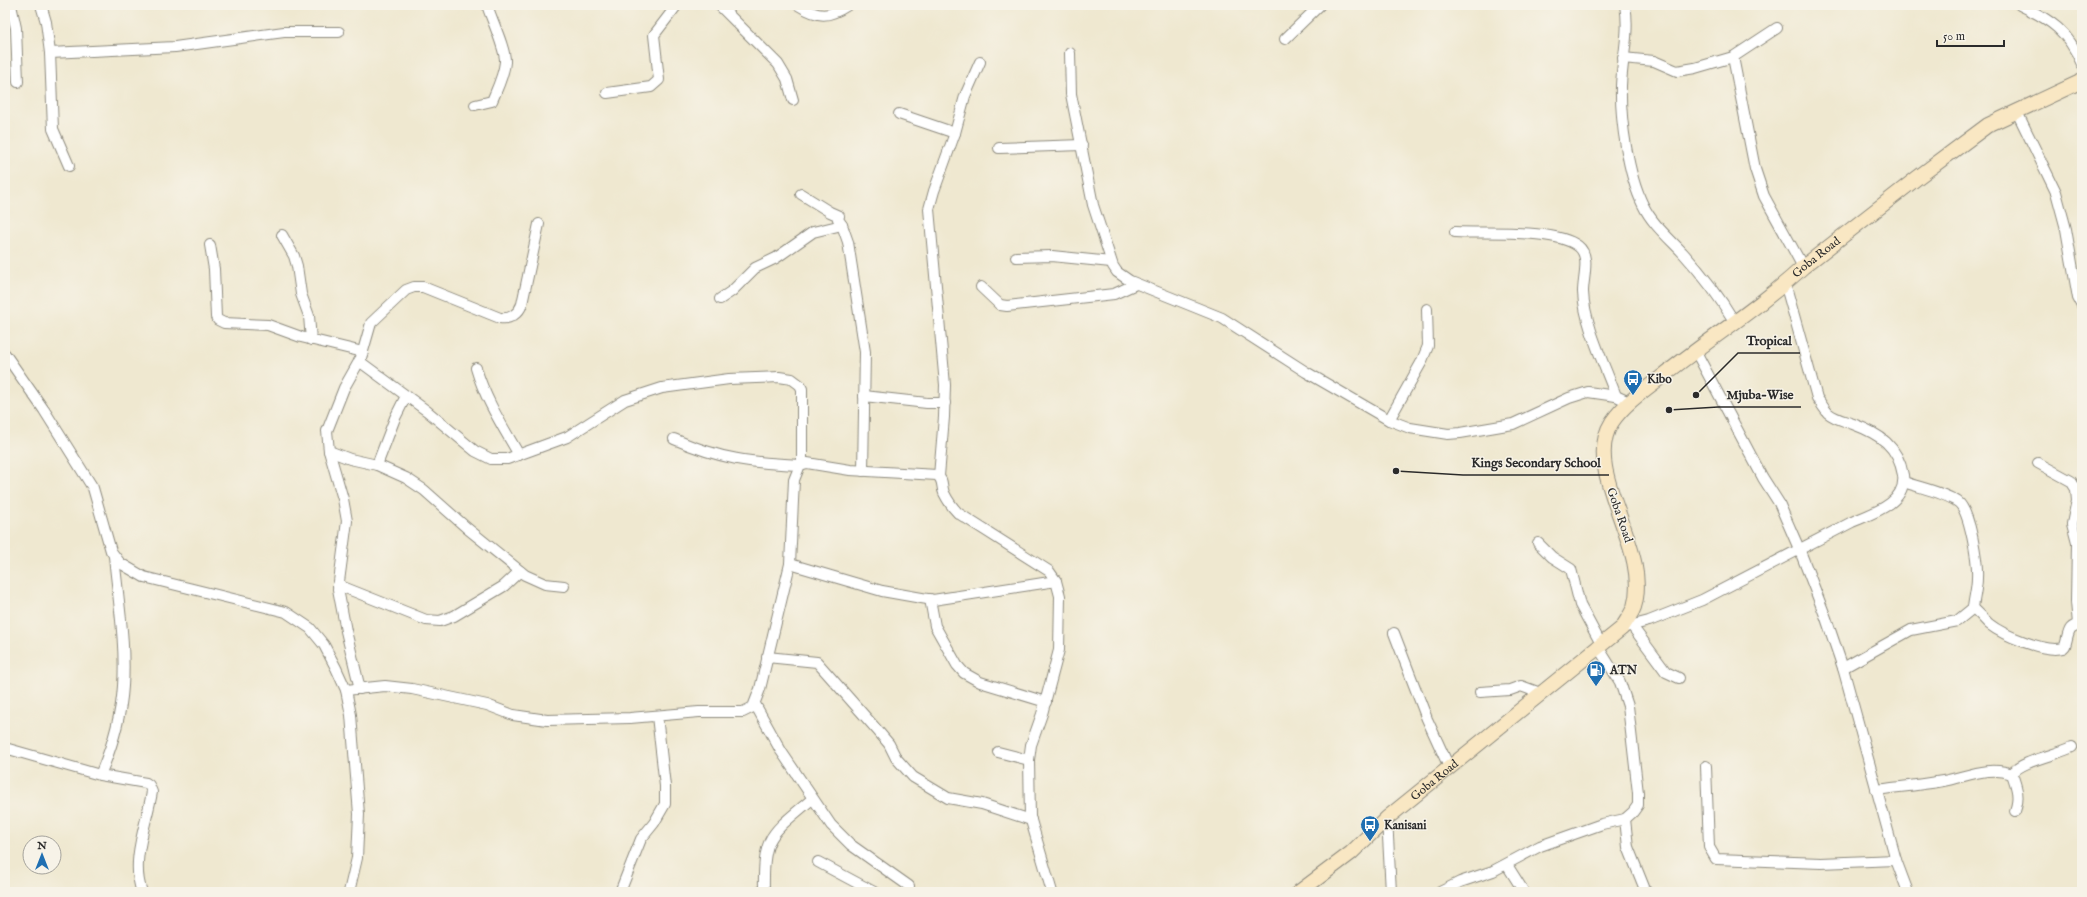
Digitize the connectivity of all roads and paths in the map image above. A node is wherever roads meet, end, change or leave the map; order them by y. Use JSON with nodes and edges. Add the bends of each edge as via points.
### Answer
{"nodes":[{"id":1,"x":11,"y":5,"type":"edge"},
{"id":2,"x":41,"y":5,"type":"edge"},
{"id":3,"x":486,"y":5,"type":"edge"},
{"id":4,"x":677,"y":5,"type":"edge"},
{"id":5,"x":719,"y":5,"type":"edge"},
{"id":6,"x":798,"y":5,"type":"edge"},
{"id":7,"x":848,"y":5,"type":"edge"},
{"id":8,"x":1320,"y":5,"type":"edge"},
{"id":9,"x":1625,"y":5,"type":"edge"},
{"id":10,"x":2020,"y":5,"type":"edge"},
{"id":11,"x":1776,"y":28,"type":"dead end"},
{"id":12,"x":339,"y":32,"type":"dead end"},
{"id":13,"x":1285,"y":39,"type":"dead end"},
{"id":14,"x":50,"y":53,"type":"junction"},
{"id":15,"x":1070,"y":53,"type":"dead end"},
{"id":16,"x":1733,"y":57,"type":"junction"},
{"id":17,"x":1623,"y":58,"type":"junction"},
{"id":18,"x":980,"y":62,"type":"dead end"},
{"id":19,"x":2082,"y":64,"type":"edge"},
{"id":20,"x":2082,"y":81,"type":"edge"},
{"id":21,"x":18,"y":82,"type":"dead end"},
{"id":22,"x":607,"y":93,"type":"dead end"},
{"id":23,"x":793,"y":100,"type":"dead end"},
{"id":24,"x":475,"y":106,"type":"dead end"},
{"id":25,"x":2017,"y":112,"type":"junction"},
{"id":26,"x":899,"y":114,"type":"dead end"},
{"id":27,"x":955,"y":133,"type":"junction"},
{"id":28,"x":1082,"y":145,"type":"junction"},
{"id":29,"x":999,"y":148,"type":"dead end"},
{"id":30,"x":69,"y":166,"type":"dead end"},
{"id":31,"x":801,"y":194,"type":"dead end"},
{"id":32,"x":539,"y":224,"type":"dead end"},
{"id":33,"x":842,"y":225,"type":"junction"},
{"id":34,"x":1455,"y":232,"type":"dead end"},
{"id":35,"x":282,"y":235,"type":"dead end"},
{"id":36,"x":210,"y":245,"type":"dead end"},
{"id":37,"x":1016,"y":256,"type":"dead end"},
{"id":38,"x":1112,"y":262,"type":"junction"},
{"id":39,"x":1803,"y":267,"type":"junction"},
{"id":40,"x":1785,"y":283,"type":"junction"},
{"id":41,"x":1136,"y":284,"type":"junction"},
{"id":42,"x":981,"y":287,"type":"dead end"},
{"id":43,"x":720,"y":299,"type":"dead end"},
{"id":44,"x":2082,"y":305,"type":"edge"},
{"id":45,"x":1427,"y":309,"type":"dead end"},
{"id":46,"x":1734,"y":321,"type":"junction"},
{"id":47,"x":311,"y":340,"type":"junction"},
{"id":48,"x":1695,"y":350,"type":"junction"},
{"id":49,"x":5,"y":354,"type":"edge"},
{"id":50,"x":361,"y":356,"type":"junction"},
{"id":51,"x":476,"y":368,"type":"dead end"},
{"id":52,"x":406,"y":396,"type":"junction"},
{"id":53,"x":864,"y":396,"type":"junction"},
{"id":54,"x":1616,"y":396,"type":"junction"},
{"id":55,"x":1629,"y":402,"type":"junction"},
{"id":56,"x":945,"y":403,"type":"junction"},
{"id":57,"x":1389,"y":420,"type":"junction"},
{"id":58,"x":674,"y":439,"type":"dead end"},
{"id":59,"x":329,"y":451,"type":"junction"},
{"id":60,"x":519,"y":455,"type":"junction"},
{"id":61,"x":801,"y":464,"type":"junction"},
{"id":62,"x":2038,"y":464,"type":"dead end"},
{"id":63,"x":377,"y":465,"type":"junction"},
{"id":64,"x":864,"y":471,"type":"junction"},
{"id":65,"x":939,"y":476,"type":"junction"},
{"id":66,"x":1904,"y":482,"type":"junction"},
{"id":67,"x":1538,"y":543,"type":"dead end"},
{"id":68,"x":1800,"y":551,"type":"junction"},
{"id":69,"x":114,"y":556,"type":"junction"},
{"id":70,"x":790,"y":564,"type":"junction"},
{"id":71,"x":520,"y":571,"type":"junction"},
{"id":72,"x":1056,"y":581,"type":"junction"},
{"id":73,"x":338,"y":585,"type":"junction"},
{"id":74,"x":564,"y":586,"type":"dead end"},
{"id":75,"x":930,"y":599,"type":"junction"},
{"id":76,"x":1973,"y":608,"type":"junction"},
{"id":77,"x":2080,"y":624,"type":"edge"},
{"id":78,"x":1627,"y":627,"type":"junction"},
{"id":79,"x":1394,"y":633,"type":"dead end"},
{"id":80,"x":1600,"y":646,"type":"junction"},
{"id":81,"x":767,"y":657,"type":"junction"},
{"id":82,"x":1843,"y":668,"type":"junction"},
{"id":83,"x":1678,"y":678,"type":"dead end"},
{"id":84,"x":360,"y":689,"type":"junction"},
{"id":85,"x":346,"y":690,"type":"junction"},
{"id":86,"x":1480,"y":692,"type":"dead end"},
{"id":87,"x":1540,"y":693,"type":"junction"},
{"id":88,"x":1046,"y":702,"type":"junction"},
{"id":89,"x":755,"y":704,"type":"junction"},
{"id":90,"x":657,"y":716,"type":"junction"},
{"id":91,"x":2072,"y":747,"type":"dead end"},
{"id":92,"x":5,"y":748,"type":"edge"},
{"id":93,"x":998,"y":752,"type":"dead end"},
{"id":94,"x":1029,"y":760,"type":"junction"},
{"id":95,"x":1706,"y":766,"type":"dead end"},
{"id":96,"x":1449,"y":767,"type":"junction"},
{"id":97,"x":2012,"y":774,"type":"junction"},
{"id":98,"x":100,"y":775,"type":"junction"},
{"id":99,"x":1876,"y":790,"type":"junction"},
{"id":100,"x":812,"y":799,"type":"junction"},
{"id":101,"x":2015,"y":811,"type":"dead end"},
{"id":102,"x":1387,"y":818,"type":"junction"},
{"id":103,"x":1625,"y":819,"type":"junction"},
{"id":104,"x":1031,"y":820,"type":"junction"},
{"id":105,"x":1896,"y":860,"type":"junction"},
{"id":106,"x":818,"y":862,"type":"dead end"},
{"id":107,"x":1507,"y":864,"type":"junction"},
{"id":108,"x":909,"y":886,"type":"dead end"},
{"id":109,"x":142,"y":892,"type":"edge"},
{"id":110,"x":349,"y":892,"type":"edge"},
{"id":111,"x":620,"y":892,"type":"edge"},
{"id":112,"x":764,"y":892,"type":"edge"},
{"id":113,"x":874,"y":892,"type":"edge"},
{"id":114,"x":1052,"y":892,"type":"edge"},
{"id":115,"x":1299,"y":892,"type":"edge"},
{"id":116,"x":1391,"y":892,"type":"edge"},
{"id":117,"x":1440,"y":892,"type":"edge"},
{"id":118,"x":1524,"y":892,"type":"edge"},
{"id":119,"x":1646,"y":892,"type":"edge"},
{"id":120,"x":1908,"y":892,"type":"edge"}],
"edges":[{"from":1,"to":21,"type":"street","via":[[16,28]]},
{"from":2,"to":14,"type":"street"},
{"from":3,"to":24,"type":"street","via":[[505,63],[492,101]]},
{"from":4,"to":22,"type":"street","via":[[654,35],[659,80],[651,87]]},
{"from":5,"to":23,"type":"street","via":[[778,64],[787,79]]},
{"from":6,"to":7,"type":"street","via":[[814,13],[828,16]]},
{"from":8,"to":13,"type":"street"},
{"from":9,"to":17,"type":"street","via":[[1627,19]]},
{"from":10,"to":19,"type":"street","via":[[2047,18],[2062,31],[2075,48]]},
{"from":11,"to":16,"type":"street"},
{"from":12,"to":14,"type":"street","via":[[284,32],[174,47]]},
{"from":14,"to":30,"type":"street","via":[[53,129]]},
{"from":15,"to":28,"type":"street","via":[[1071,94]]},
{"from":16,"to":17,"type":"street","via":[[1678,71],[1654,61]]},
{"from":16,"to":39,"type":"street","via":[[1755,169],[1764,196]]},
{"from":17,"to":46,"type":"street","via":[[1621,87],[1624,124],[1628,154],[1642,203],[1649,217],[1716,291]]},
{"from":18,"to":27,"type":"street","via":[[965,96]]},
{"from":20,"to":25,"type":"main road","name":"Goba Road"},
{"from":25,"to":39,"type":"main road","name":"Goba Road","via":[[1988,126],[1958,147]]},
{"from":25,"to":44,"type":"street","via":[[2056,192],[2066,229],[2078,298]]},
{"from":26,"to":27,"type":"street"},
{"from":27,"to":56,"type":"street","via":[[930,209]]},
{"from":28,"to":29,"type":"street"},
{"from":28,"to":38,"type":"street","via":[[1093,205]]},
{"from":31,"to":33,"type":"street","via":[[839,216]]},
{"from":32,"to":50,"type":"street","via":[[522,304],[517,313],[508,319],[500,318],[422,287],[414,287],[406,290],[371,323]]},
{"from":33,"to":43,"type":"street","via":[[813,232],[776,258],[755,268]]},
{"from":33,"to":53,"type":"street","via":[[848,242],[864,345]]},
{"from":34,"to":54,"type":"street","via":[[1526,234],[1560,238],[1580,248],[1586,258],[1583,292],[1586,314]]},
{"from":35,"to":47,"type":"street","via":[[297,266],[301,294],[309,316]]},
{"from":36,"to":47,"type":"street","via":[[218,320],[244,326],[268,325]]},
{"from":37,"to":38,"type":"street","via":[[1052,256]]},
{"from":38,"to":41,"type":"street","via":[[1117,272]]},
{"from":39,"to":40,"type":"main road","name":"Goba Road"},
{"from":40,"to":46,"type":"main road","name":"Goba Road"},
{"from":40,"to":66,"type":"street","via":[[1818,398],[1829,414],[1857,426],[1891,446],[1900,460]]},
{"from":41,"to":42,"type":"street","via":[[1114,294],[1007,306],[1000,305]]},
{"from":41,"to":57,"type":"street","via":[[1222,318],[1306,372]]},
{"from":45,"to":57,"type":"street","via":[[1428,346],[1422,363]]},
{"from":46,"to":48,"type":"main road","name":"Goba Road"},
{"from":47,"to":50,"type":"street"},
{"from":48,"to":55,"type":"main road","name":"Goba Road"},
{"from":48,"to":68,"type":"street","via":[[1779,503]]},
{"from":49,"to":69,"type":"street","via":[[93,488]]},
{"from":50,"to":52,"type":"street"},
{"from":50,"to":59,"type":"street","via":[[351,373],[328,428]]},
{"from":51,"to":60,"type":"street","via":[[496,415]]},
{"from":52,"to":60,"type":"street","via":[[483,456],[499,460]]},
{"from":52,"to":63,"type":"street"},
{"from":53,"to":56,"type":"street","via":[[920,403]]},
{"from":53,"to":64,"type":"street"},
{"from":54,"to":55,"type":"street"},
{"from":54,"to":57,"type":"street","via":[[1593,392],[1579,394],[1513,424],[1460,433],[1448,434],[1410,428]]},
{"from":55,"to":78,"type":"main road","name":"Goba Road","via":[[1612,422],[1605,443],[1604,456],[1605,474],[1633,553],[1636,576],[1634,606]]},
{"from":56,"to":65,"type":"street"},
{"from":58,"to":61,"type":"street","via":[[724,457],[758,464]]},
{"from":59,"to":63,"type":"street"},
{"from":59,"to":73,"type":"street","via":[[347,521]]},
{"from":60,"to":61,"type":"street","via":[[567,437],[615,406],[653,390],[729,379],[779,376],[792,379],[802,389]]},
{"from":61,"to":64,"type":"street"},
{"from":61,"to":70,"type":"street","via":[[795,474]]},
{"from":62,"to":77,"type":"street","via":[[2071,481],[2076,489],[2077,500],[2072,524],[2078,543],[2076,602]]},
{"from":63,"to":71,"type":"street","via":[[406,478],[424,490]]},
{"from":64,"to":65,"type":"street"},
{"from":65,"to":72,"type":"street","via":[[946,496],[958,513],[1044,568]]},
{"from":66,"to":68,"type":"street","via":[[1899,495],[1877,512],[1852,522]]},
{"from":66,"to":76,"type":"street","via":[[1952,498],[1960,503],[1965,511],[1976,560],[1977,579]]},
{"from":67,"to":80,"type":"street","via":[[1552,557],[1571,569],[1580,605]]},
{"from":68,"to":78,"type":"street","via":[[1702,600]]},
{"from":68,"to":82,"type":"street"},
{"from":69,"to":85,"type":"street","via":[[126,568],[144,577],[272,608],[293,616],[316,634]]},
{"from":69,"to":98,"type":"street","via":[[124,645],[123,687],[111,748]]},
{"from":70,"to":75,"type":"street","via":[[882,591]]},
{"from":70,"to":81,"type":"street"},
{"from":71,"to":73,"type":"street","via":[[504,586],[454,616],[440,621],[426,620]]},
{"from":71,"to":74,"type":"street","via":[[539,582]]},
{"from":72,"to":75,"type":"street","via":[[946,599]]},
{"from":72,"to":88,"type":"street","via":[[1061,600],[1060,642]]},
{"from":73,"to":84,"type":"street"},
{"from":75,"to":88,"type":"street","via":[[935,626],[957,665],[964,672],[980,682]]},
{"from":76,"to":77,"type":"street","via":[[1990,624],[2013,637],[2053,649],[2062,648],[2070,626]]},
{"from":76,"to":82,"type":"street","via":[[1957,621],[1911,630]]},
{"from":78,"to":80,"type":"main road","name":"Goba Road"},
{"from":78,"to":83,"type":"street","via":[[1666,672]]},
{"from":79,"to":96,"type":"street"},
{"from":80,"to":87,"type":"main road","name":"Goba Road"},
{"from":80,"to":103,"type":"street","via":[[1620,682],[1628,706],[1638,800],[1636,809]]},
{"from":81,"to":89,"type":"street"},
{"from":81,"to":104,"type":"street","via":[[817,662],[878,731],[903,767],[922,784],[948,798],[982,804]]},
{"from":82,"to":99,"type":"street"},
{"from":84,"to":85,"type":"street"},
{"from":84,"to":90,"type":"street","via":[[385,686],[412,689],[487,705],[513,715],[547,720]]},
{"from":85,"to":110,"type":"street","via":[[351,715],[359,814],[357,858]]},
{"from":86,"to":87,"type":"street","via":[[1510,690],[1521,686]]},
{"from":87,"to":96,"type":"main road","name":"Goba Road"},
{"from":88,"to":94,"type":"street","via":[[1031,745]]},
{"from":89,"to":90,"type":"street","via":[[752,709],[743,712],[699,712]]},
{"from":89,"to":100,"type":"street"},
{"from":90,"to":111,"type":"street","via":[[665,804],[641,839]]},
{"from":91,"to":97,"type":"street","via":[[2019,766]]},
{"from":92,"to":98,"type":"street"},
{"from":93,"to":94,"type":"street"},
{"from":94,"to":104,"type":"street"},
{"from":95,"to":105,"type":"street","via":[[1709,847],[1716,859],[1821,863]]},
{"from":96,"to":102,"type":"main road","name":"Goba Road"},
{"from":97,"to":99,"type":"street","via":[[1985,771],[1944,781]]},
{"from":97,"to":101,"type":"street","via":[[2018,796]]},
{"from":98,"to":109,"type":"street","via":[[146,783],[150,786],[152,792],[140,848],[139,879]]},
{"from":99,"to":105,"type":"street"},
{"from":100,"to":108,"type":"street","via":[[842,838]]},
{"from":100,"to":112,"type":"street","via":[[777,829],[768,843],[764,860]]},
{"from":102,"to":115,"type":"main road","name":"Goba Road","via":[[1351,853]]},
{"from":102,"to":116,"type":"street"},
{"from":103,"to":107,"type":"street","via":[[1602,824],[1540,846]]},
{"from":103,"to":119,"type":"street","via":[[1628,847]]},
{"from":104,"to":114,"type":"street"},
{"from":105,"to":120,"type":"street"},
{"from":106,"to":113,"type":"street"},
{"from":107,"to":117,"type":"street"},
{"from":107,"to":118,"type":"street"}]}
